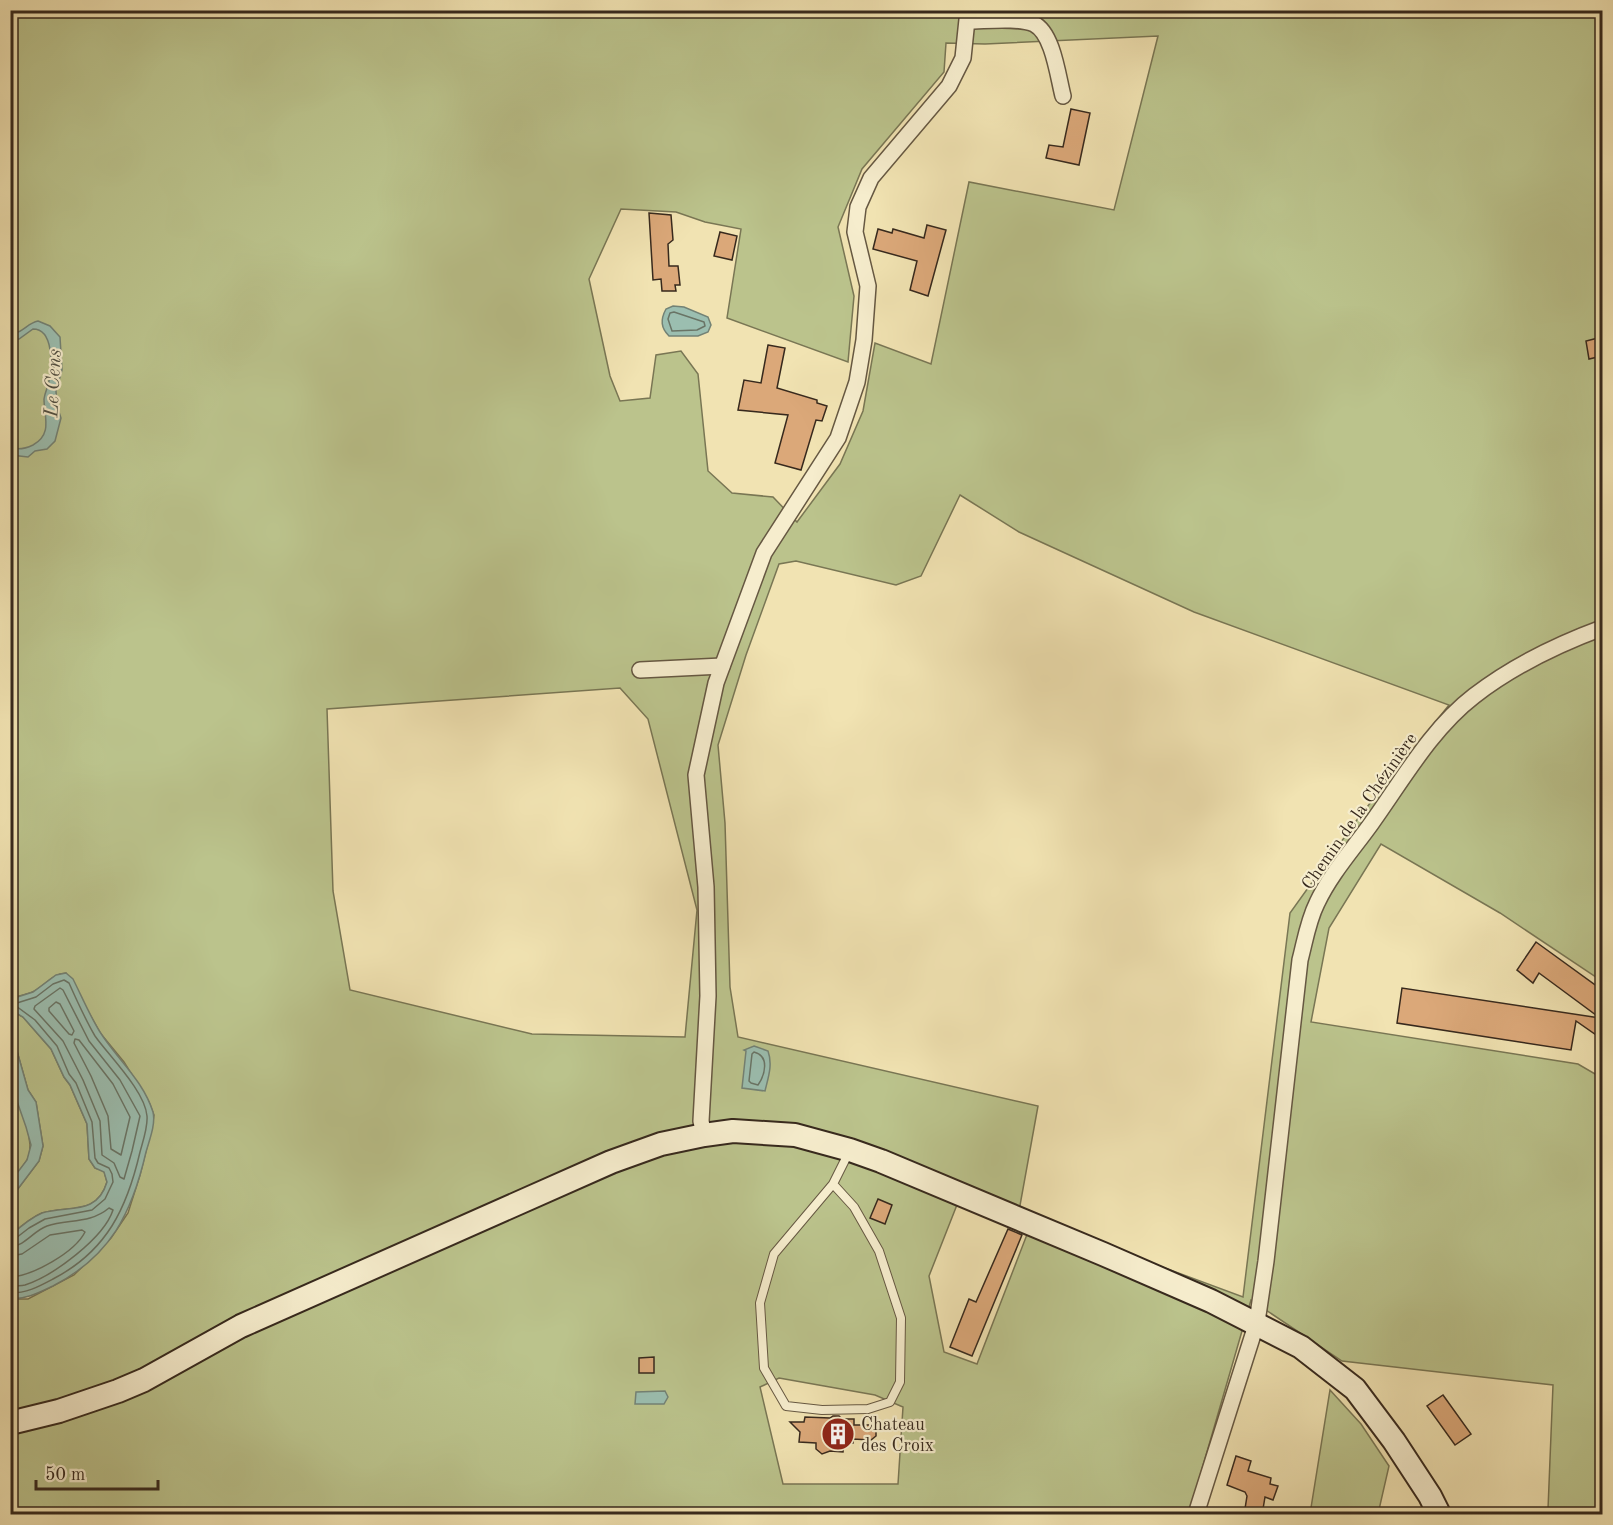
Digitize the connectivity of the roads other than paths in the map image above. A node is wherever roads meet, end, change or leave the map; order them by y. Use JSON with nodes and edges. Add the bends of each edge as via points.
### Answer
{"nodes":[{"id":1,"x":968,"y":16,"type":"edge"},
{"id":2,"x":1063,"y":96,"type":"dead end"},
{"id":3,"x":1602,"y":628,"type":"edge"},
{"id":4,"x":722,"y":666,"type":"junction"},
{"id":5,"x":640,"y":670,"type":"dead end"},
{"id":6,"x":704,"y":1135,"type":"junction"},
{"id":7,"x":850,"y":1150,"type":"junction"},
{"id":8,"x":833,"y":1184,"type":"junction"},
{"id":9,"x":1257,"y":1322,"type":"junction"},
{"id":10,"x":10,"y":1423,"type":"edge"},
{"id":11,"x":1196,"y":1515,"type":"edge"},
{"id":12,"x":1439,"y":1515,"type":"edge"}],
"edges":[{"from":1,"to":2,"type":"street","via":[[1035,24],[1048,39]]},
{"from":1,"to":4,"type":"street","via":[[963,58],[948,86],[872,178],[858,207],[855,232],[868,286],[857,382],[838,438],[764,553]]},
{"from":3,"to":9,"type":"street","name":"Chemin de la Chézinière","via":[[1560,643],[1506,674],[1450,717],[1317,903],[1300,960]]},
{"from":4,"to":5,"type":"street"},
{"from":4,"to":6,"type":"street","via":[[696,775],[706,887],[708,996],[701,1121]]},
{"from":6,"to":7,"type":"street","via":[[734,1131],[779,1133]]},
{"from":6,"to":10,"type":"street","via":[[661,1144],[589,1171],[241,1326],[118,1391]]},
{"from":7,"to":8,"type":"lane"},
{"from":7,"to":9,"type":"street"},
{"from":8,"to":8,"type":"lane","via":[[774,1254],[760,1303],[764,1368],[786,1406],[868,1409],[890,1402],[900,1382],[901,1318],[879,1251],[854,1207]]},
{"from":9,"to":11,"type":"street","name":"Chemin de la Chézinière"},
{"from":9,"to":12,"type":"street","via":[[1301,1347],[1355,1389],[1394,1441]]}]}
